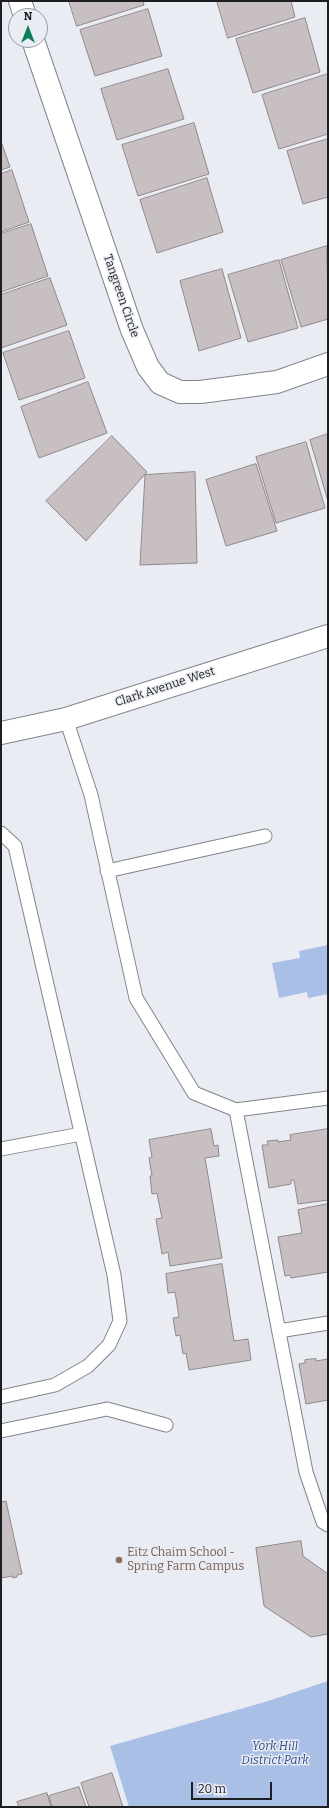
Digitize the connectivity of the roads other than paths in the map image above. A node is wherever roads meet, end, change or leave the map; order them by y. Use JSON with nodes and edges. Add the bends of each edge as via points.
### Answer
{"nodes":[{"id":1,"x":36,"y":48,"type":"edge"},
{"id":2,"x":328,"y":364,"type":"edge"},
{"id":3,"x":328,"y":636,"type":"edge"},
{"id":4,"x":66,"y":719,"type":"junction"},
{"id":5,"x":1,"y":733,"type":"edge"},
{"id":6,"x":1,"y":833,"type":"edge"},
{"id":7,"x":266,"y":836,"type":"dead end"},
{"id":8,"x":107,"y":871,"type":"junction"},
{"id":9,"x":328,"y":1098,"type":"edge"},
{"id":10,"x":236,"y":1110,"type":"junction"},
{"id":11,"x":82,"y":1134,"type":"junction"},
{"id":12,"x":1,"y":1149,"type":"edge"},
{"id":13,"x":328,"y":1323,"type":"edge"},
{"id":14,"x":279,"y":1331,"type":"junction"},
{"id":15,"x":1,"y":1397,"type":"edge"},
{"id":16,"x":166,"y":1425,"type":"dead end"},
{"id":17,"x":1,"y":1431,"type":"edge"},
{"id":18,"x":328,"y":1525,"type":"edge"}],
"edges":[{"from":1,"to":2,"type":"street","name":"Tangreen Circle","via":[[132,330],[148,367],[160,383],[180,392],[200,392],[277,382]]},
{"from":3,"to":4,"type":"street","name":"Clark Avenue West"},
{"from":4,"to":5,"type":"street","name":"Clark Avenue West"},
{"from":4,"to":8,"type":"lane","via":[[91,795]]},
{"from":6,"to":11,"type":"lane","via":[[15,846]]},
{"from":7,"to":8,"type":"lane"},
{"from":8,"to":10,"type":"lane","via":[[136,998],[194,1093]]},
{"from":9,"to":10,"type":"lane"},
{"from":10,"to":14,"type":"lane"},
{"from":11,"to":12,"type":"lane"},
{"from":11,"to":15,"type":"lane","via":[[114,1275],[120,1321],[108,1345],[88,1366],[55,1386]]},
{"from":13,"to":14,"type":"lane"},
{"from":14,"to":18,"type":"lane","via":[[306,1472],[323,1522]]},
{"from":16,"to":17,"type":"lane","via":[[107,1409]]}]}
